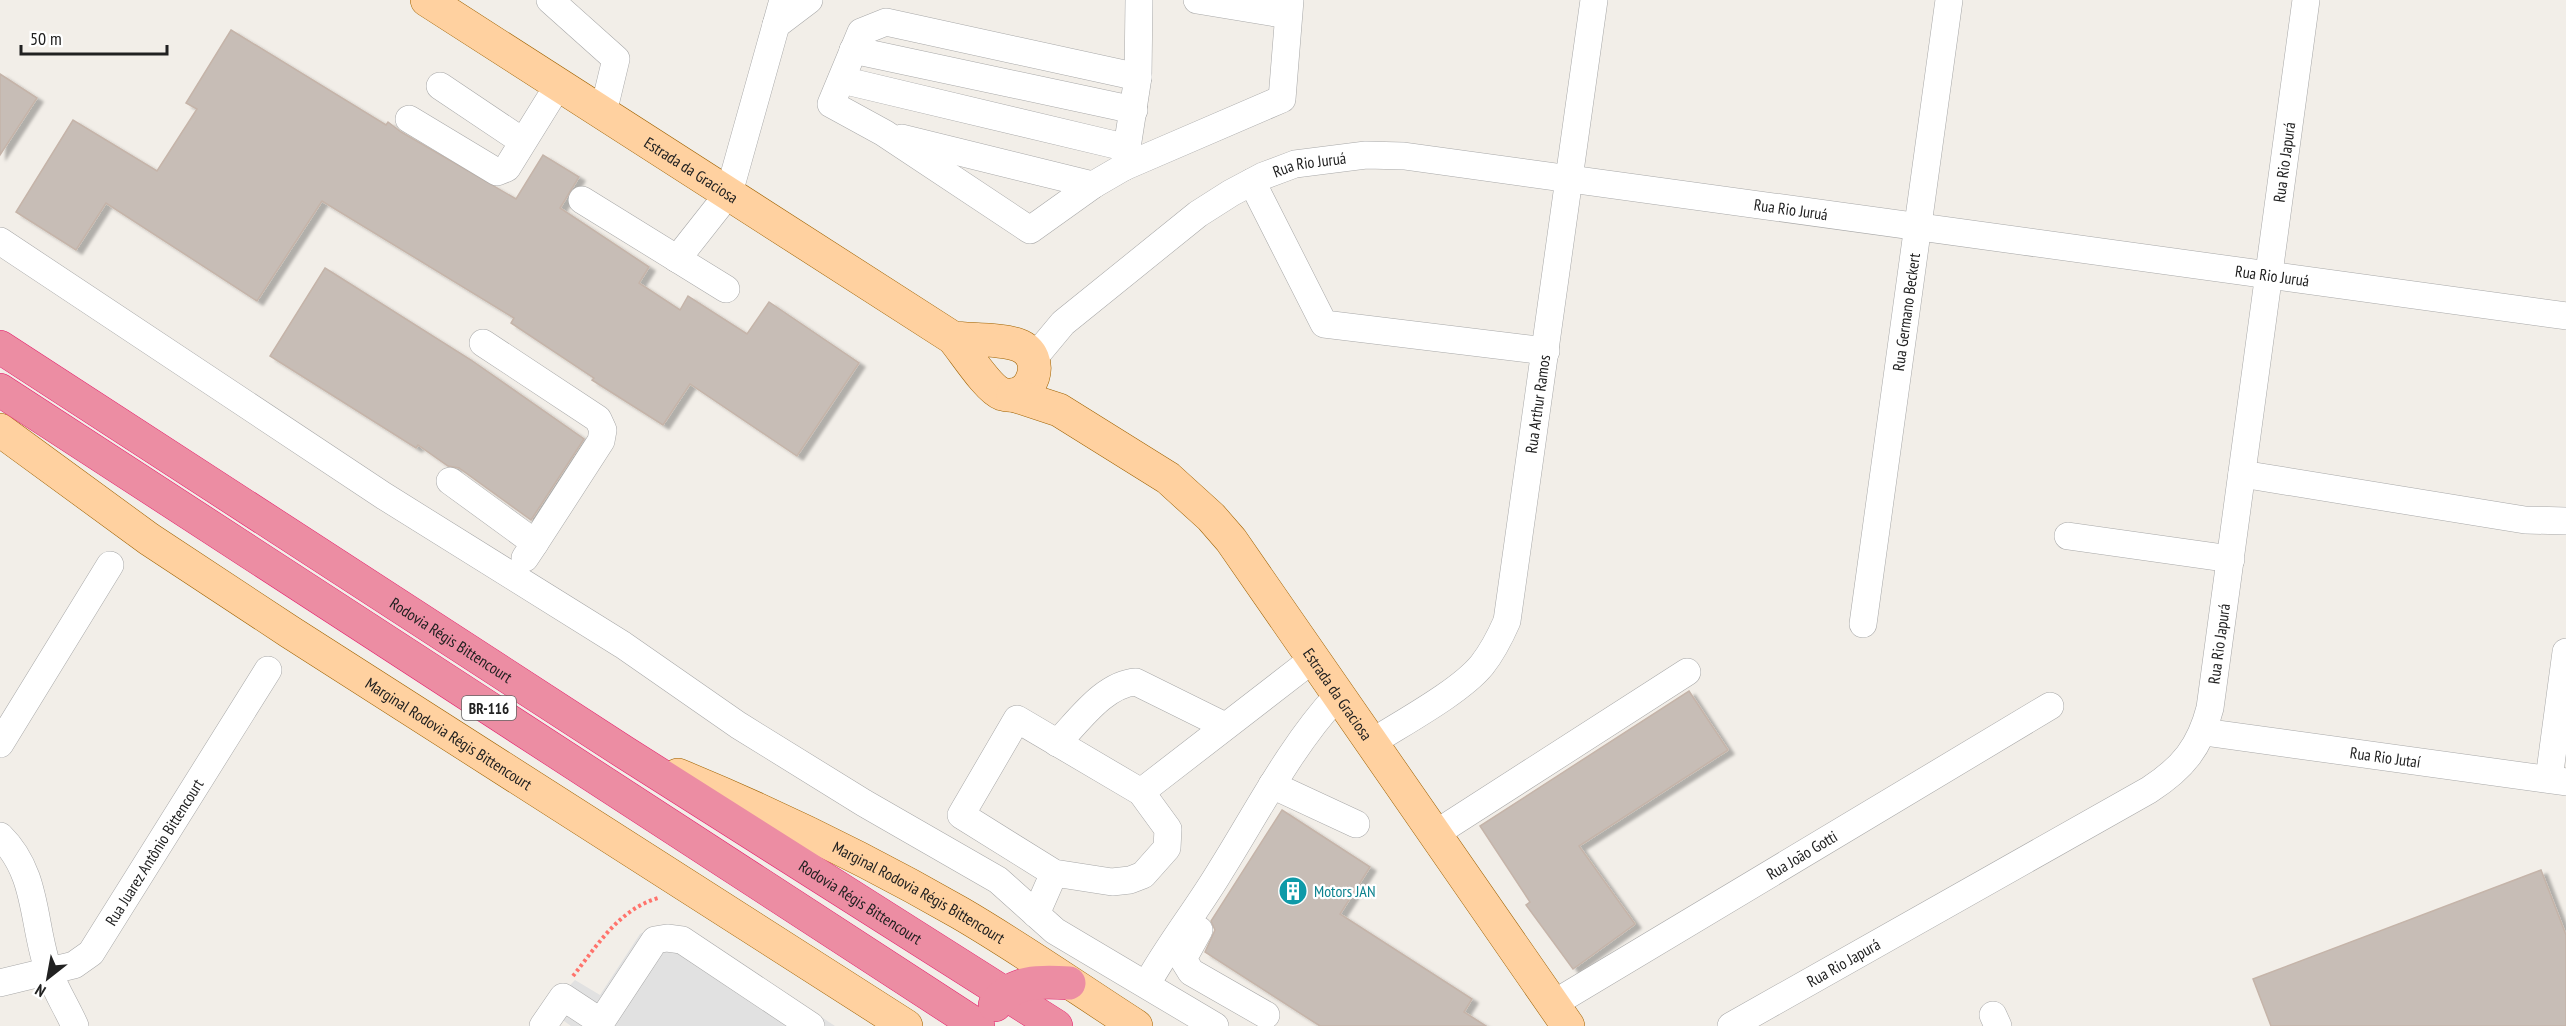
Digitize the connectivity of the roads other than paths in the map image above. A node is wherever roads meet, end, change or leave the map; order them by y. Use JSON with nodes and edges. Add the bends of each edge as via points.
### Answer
{"nodes":[{"id":1,"x":427,"y":0,"type":"edge"},
{"id":2,"x":550,"y":0,"type":"edge"},
{"id":3,"x":809,"y":0,"type":"edge"},
{"id":4,"x":1139,"y":0,"type":"edge"},
{"id":5,"x":1197,"y":0,"type":"edge"},
{"id":6,"x":1594,"y":0,"type":"edge"},
{"id":7,"x":1949,"y":0,"type":"edge"},
{"id":8,"x":2306,"y":0,"type":"edge"},
{"id":9,"x":1245,"y":4,"type":"edge"},
{"id":10,"x":1289,"y":7,"type":"edge"},
{"id":11,"x":779,"y":12,"type":"edge"},
{"id":12,"x":854,"y":50,"type":"junction"},
{"id":13,"x":1138,"y":77,"type":"junction"},
{"id":14,"x":842,"y":80,"type":"junction"},
{"id":15,"x":559,"y":84,"type":"junction"},
{"id":16,"x":440,"y":86,"type":"dead end"},
{"id":17,"x":1134,"y":110,"type":"junction"},
{"id":18,"x":603,"y":112,"type":"junction"},
{"id":19,"x":409,"y":119,"type":"dead end"},
{"id":20,"x":884,"y":133,"type":"junction"},
{"id":21,"x":522,"y":141,"type":"junction"},
{"id":22,"x":1126,"y":157,"type":"junction"},
{"id":23,"x":1569,"y":179,"type":"junction"},
{"id":24,"x":1252,"y":182,"type":"junction"},
{"id":25,"x":1093,"y":185,"type":"junction"},
{"id":26,"x":729,"y":193,"type":"junction"},
{"id":27,"x":582,"y":201,"type":"dead end"},
{"id":28,"x":1918,"y":227,"type":"junction"},
{"id":29,"x":0,"y":241,"type":"edge"},
{"id":30,"x":677,"y":259,"type":"junction"},
{"id":31,"x":2269,"y":275,"type":"junction"},
{"id":32,"x":726,"y":289,"type":"dead end"},
{"id":33,"x":2566,"y":316,"type":"edge"},
{"id":34,"x":953,"y":338,"type":"junction"},
{"id":35,"x":483,"y":343,"type":"dead end"},
{"id":36,"x":0,"y":347,"type":"edge"},
{"id":37,"x":1546,"y":351,"type":"junction"},
{"id":38,"x":1023,"y":354,"type":"junction"},
{"id":39,"x":985,"y":378,"type":"junction"},
{"id":40,"x":0,"y":390,"type":"edge"},
{"id":41,"x":1014,"y":395,"type":"junction"},
{"id":42,"x":1059,"y":410,"type":"junction"},
{"id":43,"x":0,"y":430,"type":"edge"},
{"id":44,"x":2242,"y":474,"type":"junction"},
{"id":45,"x":450,"y":481,"type":"dead end"},
{"id":46,"x":2566,"y":521,"type":"edge"},
{"id":47,"x":2068,"y":536,"type":"dead end"},
{"id":48,"x":535,"y":543,"type":"junction"},
{"id":49,"x":2231,"y":559,"type":"junction"},
{"id":50,"x":110,"y":565,"type":"dead end"},
{"id":51,"x":514,"y":577,"type":"junction"},
{"id":52,"x":1863,"y":624,"type":"dead end"},
{"id":53,"x":2566,"y":652,"type":"edge"},
{"id":54,"x":1313,"y":659,"type":"junction"},
{"id":55,"x":268,"y":670,"type":"dead end"},
{"id":56,"x":1687,"y":672,"type":"dead end"},
{"id":57,"x":1338,"y":695,"type":"junction"},
{"id":58,"x":2050,"y":706,"type":"dead end"},
{"id":59,"x":1225,"y":726,"type":"junction"},
{"id":60,"x":2204,"y":732,"type":"junction"},
{"id":61,"x":1057,"y":742,"type":"junction"},
{"id":62,"x":1371,"y":743,"type":"junction"},
{"id":63,"x":0,"y":744,"type":"edge"},
{"id":64,"x":624,"y":752,"type":"junction"},
{"id":65,"x":2557,"y":780,"type":"edge"},
{"id":66,"x":1272,"y":785,"type":"junction"},
{"id":67,"x":1141,"y":792,"type":"junction"},
{"id":68,"x":1356,"y":824,"type":"dead end"},
{"id":69,"x":1435,"y":834,"type":"junction"},
{"id":70,"x":0,"y":836,"type":"edge"},
{"id":71,"x":1054,"y":873,"type":"junction"},
{"id":72,"x":1218,"y":875,"type":"junction"},
{"id":73,"x":1036,"y":914,"type":"junction"},
{"id":74,"x":49,"y":972,"type":"junction"},
{"id":75,"x":0,"y":983,"type":"edge"},
{"id":76,"x":1069,"y":983,"type":"junction"},
{"id":77,"x":1147,"y":984,"type":"junction"},
{"id":78,"x":1005,"y":992,"type":"junction"},
{"id":79,"x":1266,"y":1015,"type":"dead end"},
{"id":80,"x":1560,"y":1015,"type":"edge"},
{"id":81,"x":75,"y":1026,"type":"edge"},
{"id":82,"x":543,"y":1026,"type":"edge"},
{"id":83,"x":811,"y":1026,"type":"edge"},
{"id":84,"x":906,"y":1026,"type":"edge"},
{"id":85,"x":978,"y":1026,"type":"edge"},
{"id":86,"x":986,"y":1026,"type":"edge"},
{"id":87,"x":1056,"y":1026,"type":"edge"},
{"id":88,"x":1136,"y":1026,"type":"edge"},
{"id":89,"x":1215,"y":1026,"type":"edge"},
{"id":90,"x":1731,"y":1026,"type":"edge"}],
"edges":[{"from":1,"to":15,"type":"main road","name":"Estrada da Graciosa"},
{"from":2,"to":18,"type":"street","via":[[616,59]]},
{"from":3,"to":11,"type":"street"},
{"from":4,"to":13,"type":"street"},
{"from":5,"to":9,"type":"street"},
{"from":6,"to":23,"type":"street","name":"Rua Arthur Ramos"},
{"from":7,"to":28,"type":"street","name":"Rua Germano Beckert"},
{"from":8,"to":31,"type":"street","name":"Rua Rio Japurá"},
{"from":9,"to":10,"type":"street"},
{"from":10,"to":22,"type":"street","via":[[1282,99]]},
{"from":11,"to":26,"type":"street"},
{"from":12,"to":13,"type":"street","via":[[861,32],[886,22]]},
{"from":12,"to":14,"type":"street"},
{"from":12,"to":17,"type":"street"},
{"from":13,"to":17,"type":"street"},
{"from":14,"to":20,"type":"street","via":[[831,104]]},
{"from":14,"to":22,"type":"street"},
{"from":15,"to":18,"type":"main road","name":"Estrada da Graciosa"},
{"from":15,"to":21,"type":"street"},
{"from":16,"to":21,"type":"street"},
{"from":17,"to":22,"type":"street"},
{"from":18,"to":26,"type":"main road","name":"Estrada da Graciosa"},
{"from":19,"to":21,"type":"street","via":[[497,172],[507,168]]},
{"from":20,"to":25,"type":"street"},
{"from":20,"to":25,"type":"street","via":[[1030,230]]},
{"from":22,"to":25,"type":"street"},
{"from":23,"to":24,"type":"street","name":"Rua Rio Juruá","via":[[1404,156],[1366,155],[1295,164]]},
{"from":23,"to":28,"type":"street","name":"Rua Rio Juruá"},
{"from":23,"to":37,"type":"street","name":"Rua Arthur Ramos"},
{"from":24,"to":37,"type":"street","via":[[1324,324]]},
{"from":24,"to":38,"type":"street","name":"Rua Rio Juruá","via":[[1198,214]]},
{"from":26,"to":30,"type":"street"},
{"from":26,"to":34,"type":"main road","name":"Estrada da Graciosa"},
{"from":27,"to":30,"type":"street"},
{"from":28,"to":31,"type":"street","name":"Rua Rio Juruá"},
{"from":28,"to":52,"type":"street","name":"Rua Germano Beckert"},
{"from":29,"to":51,"type":"street","via":[[384,496]]},
{"from":30,"to":32,"type":"street"},
{"from":31,"to":33,"type":"street","name":"Rua Rio Juruá"},
{"from":31,"to":44,"type":"street","name":"Rua Rio Japurá"},
{"from":34,"to":38,"type":"main road","name":"Estrada da Graciosa"},
{"from":34,"to":39,"type":"main road","name":"Estrada da Graciosa"},
{"from":35,"to":48,"type":"street","via":[[598,419],[603,430],[601,441]]},
{"from":36,"to":64,"type":"highway","name":"Rodovia Régis Bittencourt","number":"BR-116"},
{"from":37,"to":62,"type":"street","name":"Rua Arthur Ramos","via":[[1512,597],[1497,645],[1465,682]]},
{"from":38,"to":39,"type":"main road","via":[[995,347],[987,356]]},
{"from":38,"to":41,"type":"main road","via":[[1032,382]]},
{"from":38,"to":42,"type":"main road","name":"Estrada da Graciosa"},
{"from":39,"to":41,"type":"main road","name":"Estrada da Graciosa","via":[[1002,394]]},
{"from":40,"to":85,"type":"highway","number":"BR-116"},
{"from":41,"to":42,"type":"main road","name":"Estrada da Graciosa"},
{"from":42,"to":54,"type":"main road","name":"Estrada da Graciosa","via":[[1168,478],[1197,503],[1231,540]]},
{"from":43,"to":84,"type":"main road","name":"Marginal Rodovia Régis Bittencourt","via":[[159,546]]},
{"from":44,"to":46,"type":"street","via":[[2525,520]]},
{"from":44,"to":49,"type":"street","name":"Rua Rio Japurá"},
{"from":45,"to":48,"type":"street"},
{"from":47,"to":49,"type":"street"},
{"from":48,"to":51,"type":"street"},
{"from":49,"to":60,"type":"street","name":"Rua Rio Japurá"},
{"from":50,"to":63,"type":"street"},
{"from":51,"to":73,"type":"street","via":[[781,752],[998,880]]},
{"from":53,"to":65,"type":"street"},
{"from":54,"to":57,"type":"main road","name":"Estrada da Graciosa"},
{"from":54,"to":59,"type":"street"},
{"from":55,"to":74,"type":"street","name":"Rua Juarez Antônio Bittencourt","via":[[91,953],[74,965]]},
{"from":56,"to":69,"type":"street"},
{"from":57,"to":62,"type":"main road","name":"Estrada da Graciosa"},
{"from":57,"to":66,"type":"street","via":[[1316,719]]},
{"from":58,"to":80,"type":"street","name":"Rua João Gotti"},
{"from":59,"to":61,"type":"street","via":[[1136,682],[1110,690]]},
{"from":59,"to":67,"type":"street"},
{"from":60,"to":65,"type":"street","name":"Rua Rio Jutaí"},
{"from":60,"to":90,"type":"street","name":"Rua Rio Japurá","via":[[2187,759],[2150,790]]},
{"from":61,"to":67,"type":"street"},
{"from":61,"to":71,"type":"street","via":[[1017,719],[961,815]]},
{"from":62,"to":69,"type":"main road","name":"Estrada da Graciosa"},
{"from":64,"to":76,"type":"main road","name":"Marginal Rodovia Régis Bittencourt","via":[[880,870],[960,914]]},
{"from":64,"to":78,"type":"highway","name":"Rodovia Régis Bittencourt","number":"BR-116"},
{"from":66,"to":68,"type":"street"},
{"from":66,"to":72,"type":"street"},
{"from":67,"to":71,"type":"street","via":[[1168,829],[1169,837],[1167,848],[1143,875],[1112,882]]},
{"from":69,"to":80,"type":"main road","name":"Estrada da Graciosa"},
{"from":70,"to":74,"type":"street","via":[[26,873]]},
{"from":71,"to":73,"type":"street"},
{"from":72,"to":77,"type":"street"},
{"from":72,"to":79,"type":"street","via":[[1222,885],[1216,902],[1183,959],[1191,972]]},
{"from":73,"to":77,"type":"street","via":[[1055,932]]},
{"from":74,"to":75,"type":"street","name":"Rua Juarez Antônio Bittencourt"},
{"from":74,"to":81,"type":"street"},
{"from":76,"to":78,"type":"highway","via":[[1037,982]]},
{"from":76,"to":88,"type":"main road","name":"Marginal Rodovia Régis Bittencourt"},
{"from":77,"to":89,"type":"street"},
{"from":78,"to":86,"type":"highway","via":[[995,1003]]},
{"from":78,"to":87,"type":"highway","name":"Rodovia Régis Bittencourt","number":"BR-116"},
{"from":82,"to":83,"type":"street","via":[[563,997],[601,1022],[655,940],[667,938],[682,940]]}]}
